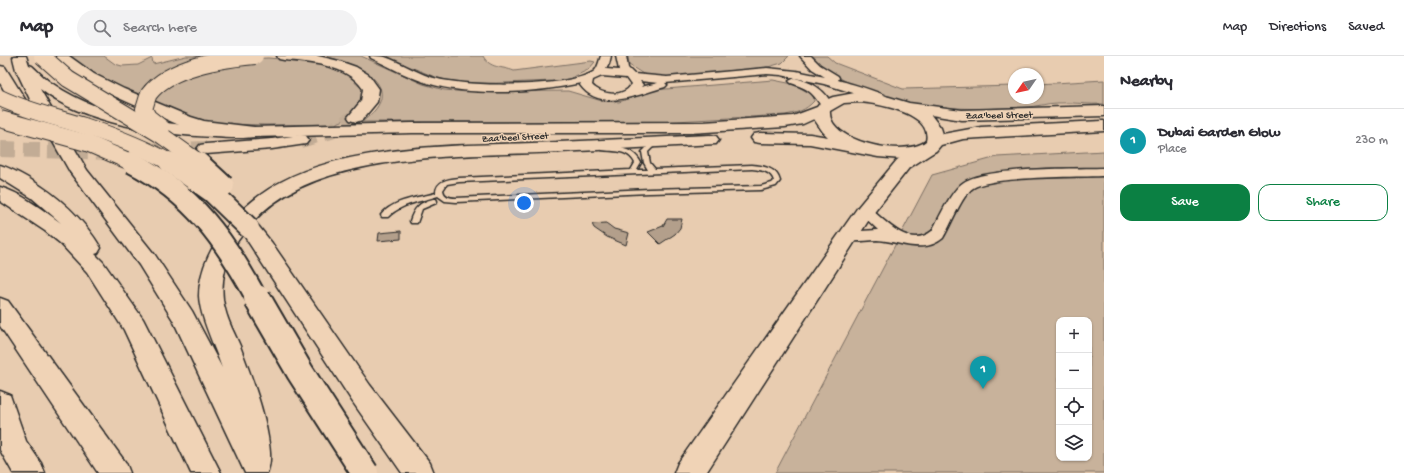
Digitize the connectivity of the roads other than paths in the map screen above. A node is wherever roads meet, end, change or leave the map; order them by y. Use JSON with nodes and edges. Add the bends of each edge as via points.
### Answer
{"nodes":[{"id":1,"x":42,"y":56,"type":"edge"},
{"id":2,"x":60,"y":56,"type":"edge"},
{"id":3,"x":255,"y":56,"type":"edge"},
{"id":4,"x":284,"y":56,"type":"edge"},
{"id":5,"x":375,"y":56,"type":"edge"},
{"id":6,"x":606,"y":56,"type":"edge"},
{"id":7,"x":621,"y":56,"type":"edge"},
{"id":8,"x":20,"y":57,"type":"edge"},
{"id":9,"x":796,"y":58,"type":"edge"},
{"id":10,"x":0,"y":70,"type":"edge"},
{"id":11,"x":767,"y":71,"type":"junction"},
{"id":12,"x":593,"y":76,"type":"junction"},
{"id":13,"x":628,"y":76,"type":"junction"},
{"id":14,"x":531,"y":86,"type":"junction"},
{"id":15,"x":856,"y":90,"type":"junction"},
{"id":16,"x":592,"y":92,"type":"junction"},
{"id":17,"x":632,"y":93,"type":"junction"},
{"id":18,"x":0,"y":98,"type":"edge"},
{"id":19,"x":892,"y":102,"type":"junction"},
{"id":20,"x":825,"y":108,"type":"junction"},
{"id":21,"x":1104,"y":111,"type":"edge"},
{"id":22,"x":356,"y":117,"type":"tunnel mouth"},
{"id":23,"x":0,"y":119,"type":"edge"},
{"id":24,"x":1104,"y":126,"type":"edge"},
{"id":25,"x":704,"y":127,"type":"junction"},
{"id":26,"x":254,"y":132,"type":"junction"},
{"id":27,"x":171,"y":140,"type":"junction"},
{"id":28,"x":300,"y":140,"type":"tunnel mouth"},
{"id":29,"x":665,"y":142,"type":"junction"},
{"id":30,"x":931,"y":145,"type":"junction"},
{"id":31,"x":559,"y":147,"type":"junction"},
{"id":32,"x":864,"y":148,"type":"junction"},
{"id":33,"x":0,"y":171,"type":"edge"},
{"id":34,"x":653,"y":171,"type":"junction"},
{"id":35,"x":79,"y":172,"type":"junction"},
{"id":36,"x":633,"y":172,"type":"junction"},
{"id":37,"x":1104,"y":172,"type":"edge"},
{"id":38,"x":0,"y":193,"type":"edge"},
{"id":39,"x":441,"y":196,"type":"junction"},
{"id":40,"x":865,"y":211,"type":"junction"},
{"id":41,"x":385,"y":215,"type":"dead end"},
{"id":42,"x":414,"y":221,"type":"dead end"},
{"id":43,"x":249,"y":228,"type":"junction"},
{"id":44,"x":848,"y":236,"type":"junction"},
{"id":45,"x":895,"y":237,"type":"junction"},
{"id":46,"x":95,"y":267,"type":"junction"},
{"id":47,"x":0,"y":307,"type":"edge"},
{"id":48,"x":0,"y":403,"type":"edge"},
{"id":49,"x":6,"y":441,"type":"edge"},
{"id":50,"x":257,"y":469,"type":"edge"},
{"id":51,"x":30,"y":473,"type":"edge"},
{"id":52,"x":115,"y":473,"type":"edge"},
{"id":53,"x":206,"y":473,"type":"edge"},
{"id":54,"x":365,"y":473,"type":"edge"},
{"id":55,"x":419,"y":473,"type":"edge"},
{"id":56,"x":689,"y":473,"type":"edge"}],
"edges":[{"from":1,"to":27,"type":"main road","bridge":true,"via":[[71,81]]},
{"from":2,"to":26,"type":"main road","via":[[102,85],[186,121]]},
{"from":3,"to":27,"type":"main road","bridge":true,"via":[[193,67],[170,78],[153,91],[145,104],[145,113]]},
{"from":4,"to":22,"type":"main road","via":[[320,60],[342,66],[361,76],[371,90],[369,103]]},
{"from":5,"to":14,"type":"street","via":[[427,79],[450,86]]},
{"from":6,"to":12,"type":"street","via":[[604,64]]},
{"from":7,"to":13,"type":"street","via":[[621,63]]},
{"from":8,"to":26,"type":"main road","via":[[31,74],[46,87],[64,98],[98,112],[184,130],[215,133]]},
{"from":8,"to":35,"type":"main road","via":[[23,70],[38,102]]},
{"from":9,"to":11,"type":"street"},
{"from":9,"to":15,"type":"street"},
{"from":10,"to":35,"type":"main road","via":[[21,106],[62,156]]},
{"from":11,"to":13,"type":"street","via":[[667,80]]},
{"from":11,"to":15,"type":"street","via":[[793,73]]},
{"from":12,"to":13,"type":"street","via":[[617,72]]},
{"from":12,"to":14,"type":"street","via":[[566,83]]},
{"from":12,"to":16,"type":"street","via":[[586,85]]},
{"from":13,"to":17,"type":"street","via":[[635,80],[637,85]]},
{"from":14,"to":16,"type":"street","via":[[567,87]]},
{"from":15,"to":19,"type":"street"},
{"from":16,"to":17,"type":"street","via":[[607,96]]},
{"from":17,"to":20,"type":"street","via":[[663,85],[776,77],[801,82],[811,87],[820,93]]},
{"from":18,"to":43,"type":"main road","bridge":true,"via":[[115,136],[166,159],[216,195]]},
{"from":19,"to":20,"type":"main road","name":"Zaa'beel Street","via":[[860,97],[835,101]]},
{"from":19,"to":21,"type":"main road","name":"Zaa'beel Street","via":[[962,115]]},
{"from":19,"to":30,"type":"main road","via":[[922,116],[931,125],[936,133]]},
{"from":20,"to":25,"type":"main road","name":"Zaa'beel Street","via":[[797,120],[785,122]]},
{"from":20,"to":32,"type":"main road","via":[[822,117],[825,126],[847,142]]},
{"from":23,"to":54,"type":"main road","bridge":true,"via":[[109,151],[149,172],[186,200],[208,222],[228,249],[288,352]]},
{"from":24,"to":30,"type":"main road","name":"Zaa'beel Street","via":[[980,132],[963,134]]},
{"from":25,"to":26,"type":"main road","via":[[490,127]]},
{"from":25,"to":28,"type":"main road","name":"Zaa'beel Street","via":[[257,149],[206,149]]},
{"from":27,"to":43,"type":"main road","bridge":true,"via":[[225,186],[239,206]]},
{"from":29,"to":31,"type":"main road","name":"Zaa'beel Street"},
{"from":29,"to":32,"type":"main road","name":"Zaa'beel Street","via":[[787,137]]},
{"from":29,"to":34,"type":"lane","via":[[651,146],[645,152],[647,164]]},
{"from":30,"to":32,"type":"main road","name":"Zaa'beel Street","via":[[916,152],[900,154]]},
{"from":30,"to":40,"type":"main road","via":[[903,164]]},
{"from":31,"to":36,"type":"lane","via":[[625,151],[637,160],[638,166]]},
{"from":31,"to":50,"type":"main road","name":"Zaa'beel Street","via":[[413,154],[346,165],[312,176],[287,188],[262,203],[243,221],[227,241],[217,262],[211,297],[216,320],[250,411]]},
{"from":33,"to":46,"type":"main road","via":[[36,191],[75,225],[90,248]]},
{"from":34,"to":36,"type":"lane"},
{"from":34,"to":39,"type":"lane","via":[[759,168],[773,173],[777,182],[761,188],[456,200]]},
{"from":35,"to":50,"type":"main road","via":[[172,296]]},
{"from":36,"to":39,"type":"lane","via":[[451,180],[440,186],[438,190]]},
{"from":37,"to":45,"type":"street","via":[[992,177],[979,180],[961,192],[935,238],[918,242]]},
{"from":38,"to":46,"type":"main road","via":[[52,226]]},
{"from":39,"to":41,"type":"lane","via":[[403,203]]},
{"from":39,"to":42,"type":"lane","via":[[419,207]]},
{"from":40,"to":44,"type":"main road"},
{"from":40,"to":45,"type":"street"},
{"from":43,"to":55,"type":"main road","via":[[361,393]]},
{"from":44,"to":45,"type":"street"},
{"from":44,"to":56,"type":"main road"},
{"from":46,"to":53,"type":"main road","via":[[134,326]]},
{"from":47,"to":52,"type":"main road"},
{"from":48,"to":49,"type":"main road"},
{"from":49,"to":51,"type":"main road"}]}
